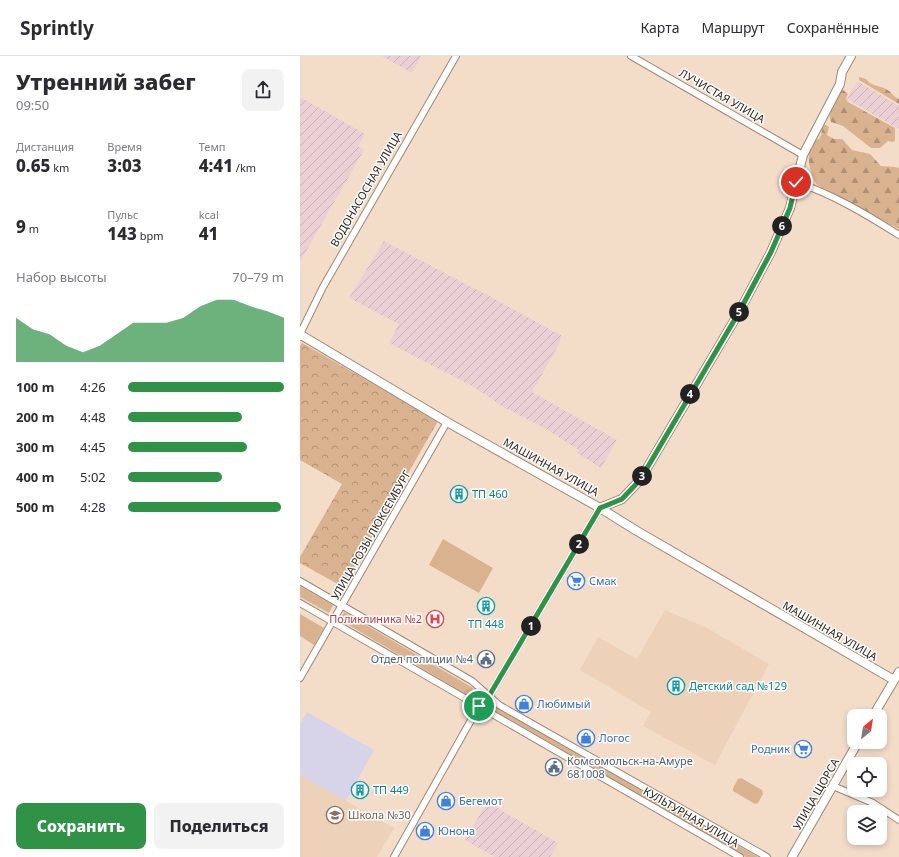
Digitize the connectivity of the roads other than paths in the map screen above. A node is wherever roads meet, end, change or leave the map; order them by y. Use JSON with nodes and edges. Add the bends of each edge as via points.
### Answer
{"nodes":[{"id":1,"x":456,"y":56,"type":"edge"},
{"id":2,"x":632,"y":56,"type":"edge"},
{"id":3,"x":851,"y":56,"type":"edge"},
{"id":4,"x":803,"y":155,"type":"junction"},
{"id":5,"x":796,"y":182,"type":"junction"},
{"id":6,"x":899,"y":235,"type":"edge"},
{"id":7,"x":300,"y":335,"type":"edge"},
{"id":8,"x":447,"y":422,"type":"junction"},
{"id":9,"x":600,"y":508,"type":"junction"},
{"id":10,"x":300,"y":581,"type":"edge"},
{"id":11,"x":300,"y":602,"type":"edge"},
{"id":12,"x":342,"y":605,"type":"junction"},
{"id":13,"x":333,"y":621,"type":"junction"},
{"id":14,"x":899,"y":672,"type":"edge"},
{"id":15,"x":300,"y":678,"type":"edge"},
{"id":16,"x":894,"y":680,"type":"junction"},
{"id":17,"x":489,"y":696,"type":"junction"},
{"id":18,"x":479,"y":706,"type":"junction"},
{"id":19,"x":877,"y":709,"type":"edge"},
{"id":20,"x":854,"y":749,"type":"edge"},
{"id":21,"x":833,"y":786,"type":"junction"},
{"id":22,"x":899,"y":820,"type":"edge"},
{"id":23,"x":394,"y":857,"type":"edge"},
{"id":24,"x":740,"y":857,"type":"edge"},
{"id":25,"x":766,"y":857,"type":"edge"},
{"id":26,"x":792,"y":857,"type":"edge"}],
"edges":[{"from":1,"to":7,"type":"street","name":"ВОДОНАСОСНАЯ УЛИЦА","via":[[324,287]]},
{"from":2,"to":4,"type":"street","name":"ЛУЧИСТАЯ УЛИЦА"},
{"from":3,"to":4,"type":"street","via":[[842,72],[840,84]]},
{"from":4,"to":5,"type":"street"},
{"from":5,"to":6,"type":"street","via":[[818,189]]},
{"from":5,"to":9,"type":"street","via":[[790,208],[771,252],[738,314],[640,480],[622,499]]},
{"from":7,"to":8,"type":"street","name":"МАШИННАЯ УЛИЦА"},
{"from":8,"to":9,"type":"street","name":"МАШИННАЯ УЛИЦА"},
{"from":8,"to":12,"type":"street","name":"УЛИЦА РОЗЫ ЛЮКСЕМБУРГ"},
{"from":9,"to":16,"type":"street","name":"МАШИННАЯ УЛИЦА"},
{"from":9,"to":17,"type":"street"},
{"from":10,"to":12,"type":"street","name":"КУЛЬТУРНАЯ УЛИЦА"},
{"from":11,"to":13,"type":"street","name":"КУЛЬТУРНАЯ УЛИЦА"},
{"from":12,"to":13,"type":"street","name":"УЛИЦА РОЗЫ ЛЮКСЕМБУРГ"},
{"from":12,"to":17,"type":"street","name":"КУЛЬТУРНАЯ УЛИЦА","via":[[472,681]]},
{"from":13,"to":15,"type":"street","name":"УЛИЦА РОЗЫ ЛЮКСЕМБУРГ"},
{"from":13,"to":18,"type":"street","name":"КУЛЬТУРНАЯ УЛИЦА"},
{"from":14,"to":16,"type":"street"},
{"from":16,"to":19,"type":"street"},
{"from":17,"to":18,"type":"street"},
{"from":17,"to":25,"type":"street","name":"КУЛЬТУРНАЯ УЛИЦА","via":[[499,705]]},
{"from":18,"to":23,"type":"street"},
{"from":18,"to":24,"type":"street","name":"КУЛЬТУРНАЯ УЛИЦА"},
{"from":20,"to":21,"type":"street","name":"УЛИЦА ЩОРСА"},
{"from":21,"to":22,"type":"street","via":[[873,803]]},
{"from":21,"to":26,"type":"street","name":"УЛИЦА ЩОРСА"}]}
